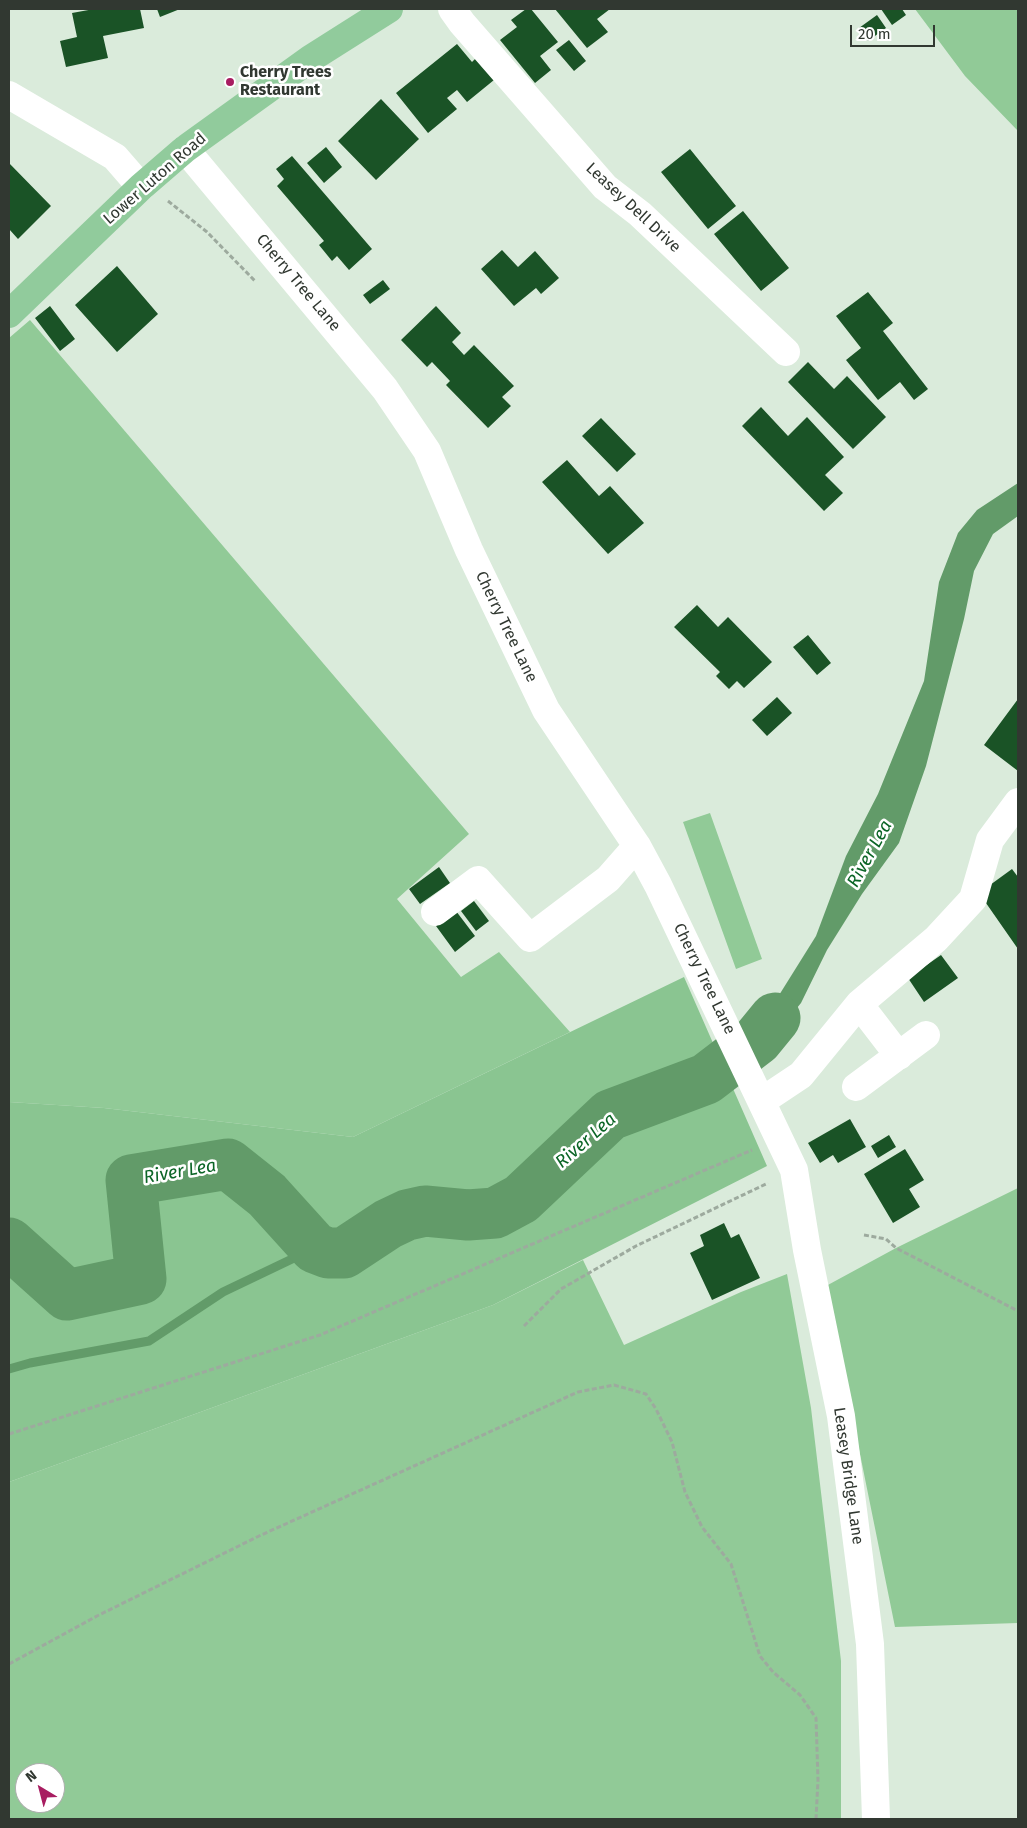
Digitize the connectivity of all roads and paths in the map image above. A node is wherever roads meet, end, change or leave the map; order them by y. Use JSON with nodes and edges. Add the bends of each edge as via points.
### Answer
{"nodes":[{"id":1,"x":389,"y":9,"type":"edge"},
{"id":2,"x":452,"y":9,"type":"edge"},
{"id":3,"x":9,"y":95,"type":"edge"},
{"id":4,"x":185,"y":149,"type":"junction"},
{"id":5,"x":141,"y":187,"type":"junction"},
{"id":6,"x":256,"y":282,"type":"dead end"},
{"id":7,"x":9,"y":314,"type":"edge"},
{"id":8,"x":786,"y":352,"type":"dead end"},
{"id":9,"x":1018,"y":802,"type":"edge"},
{"id":10,"x":637,"y":846,"type":"junction"},
{"id":11,"x":435,"y":912,"type":"dead end"},
{"id":12,"x":858,"y":1004,"type":"junction"},
{"id":13,"x":926,"y":1035,"type":"dead end"},
{"id":14,"x":899,"y":1056,"type":"junction"},
{"id":15,"x":856,"y":1087,"type":"dead end"},
{"id":16,"x":762,"y":1101,"type":"junction"},
{"id":17,"x":780,"y":1138,"type":"junction"},
{"id":18,"x":794,"y":1170,"type":"junction"},
{"id":19,"x":864,"y":1235,"type":"dead end"},
{"id":20,"x":1018,"y":1311,"type":"edge"},
{"id":21,"x":524,"y":1326,"type":"dead end"},
{"id":22,"x":9,"y":1434,"type":"edge"},
{"id":23,"x":9,"y":1664,"type":"edge"},
{"id":24,"x":816,"y":1819,"type":"edge"},
{"id":25,"x":876,"y":1819,"type":"edge"}],
"edges":[{"from":1,"to":4,"type":"main road","name":"Lower Luton Road","via":[[310,59]]},
{"from":2,"to":8,"type":"street","name":"Leasey Dell Drive","via":[[605,187],[640,214]]},
{"from":3,"to":5,"type":"street","via":[[115,157]]},
{"from":4,"to":5,"type":"main road","name":"Lower Luton Road"},
{"from":4,"to":10,"type":"street","name":"Cherry Tree Lane","via":[[385,389],[427,451],[468,550],[546,710]]},
{"from":5,"to":6,"type":"path","via":[[166,200],[207,232]]},
{"from":5,"to":7,"type":"main road","name":"Lower Luton Road"},
{"from":9,"to":12,"type":"street","via":[[990,840],[973,899],[936,939]]},
{"from":10,"to":11,"type":"street","via":[[608,879],[530,938],[478,880]]},
{"from":10,"to":16,"type":"street","name":"Cherry Tree Lane"},
{"from":12,"to":14,"type":"street"},
{"from":12,"to":16,"type":"street","via":[[800,1075]]},
{"from":13,"to":14,"type":"street"},
{"from":14,"to":15,"type":"street"},
{"from":16,"to":17,"type":"street","name":"Cherry Tree Lane"},
{"from":17,"to":18,"type":"street","name":"Leasey Bridge Lane"},
{"from":17,"to":22,"type":"path","via":[[320,1335]]},
{"from":18,"to":21,"type":"path","via":[[636,1246],[561,1289]]},
{"from":18,"to":25,"type":"street","name":"Leasey Bridge Lane","via":[[841,1416],[865,1604],[870,1644]]},
{"from":19,"to":20,"type":"path","via":[[886,1239],[896,1248]]},
{"from":23,"to":24,"type":"path","via":[[258,1536],[578,1392],[614,1385],[646,1394],[656,1409],[672,1442],[685,1492],[702,1527],[731,1564],[760,1656],[800,1695],[816,1718]]}]}
